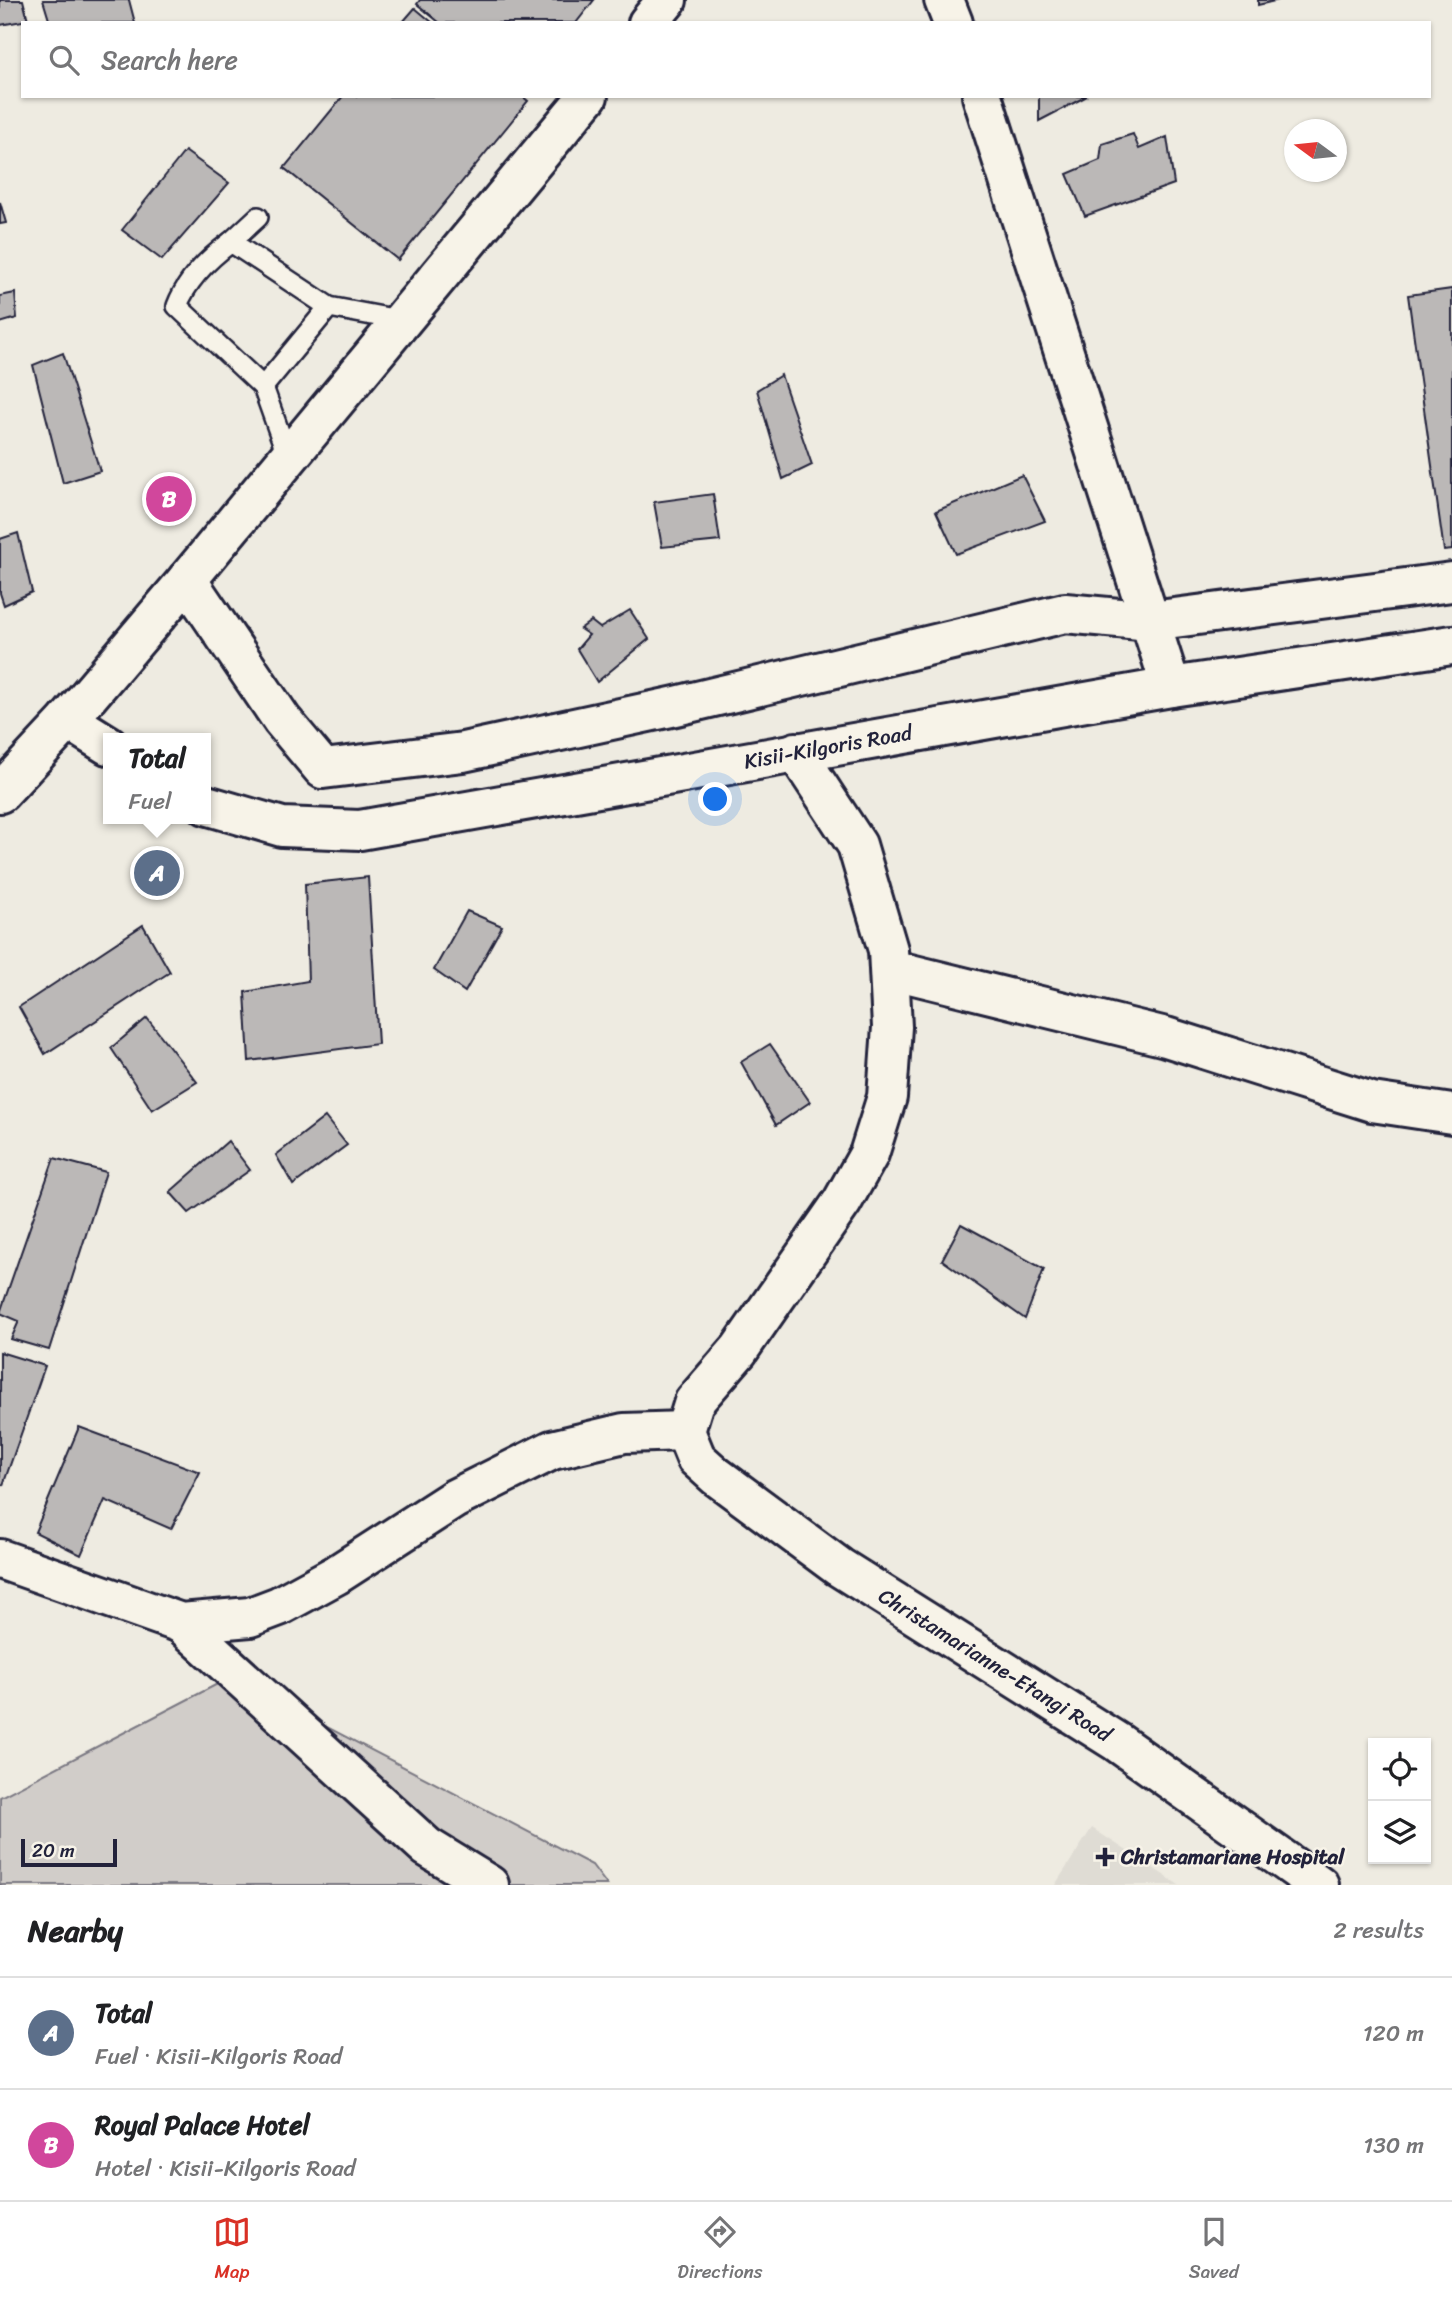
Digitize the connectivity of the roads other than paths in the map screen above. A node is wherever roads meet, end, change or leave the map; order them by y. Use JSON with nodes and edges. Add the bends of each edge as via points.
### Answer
{"nodes":[{"id":1,"x":667,"y":0,"type":"edge"},
{"id":2,"x":944,"y":0,"type":"edge"},
{"id":3,"x":650,"y":21,"type":"edge"},
{"id":4,"x":952,"y":21,"type":"edge"},
{"id":5,"x":586,"y":98,"type":"edge"},
{"id":6,"x":983,"y":98,"type":"edge"},
{"id":7,"x":258,"y":217,"type":"dead end"},
{"id":8,"x":231,"y":242,"type":"junction"},
{"id":9,"x":329,"y":307,"type":"junction"},
{"id":10,"x":404,"y":321,"type":"junction"},
{"id":11,"x":262,"y":387,"type":"junction"},
{"id":12,"x":288,"y":457,"type":"junction"},
{"id":13,"x":187,"y":580,"type":"junction"},
{"id":14,"x":1452,"y":582,"type":"edge"},
{"id":15,"x":1151,"y":621,"type":"junction"},
{"id":16,"x":1452,"y":645,"type":"edge"},
{"id":17,"x":1171,"y":687,"type":"junction"},
{"id":18,"x":68,"y":720,"type":"junction"},
{"id":19,"x":103,"y":742,"type":"edge"},
{"id":20,"x":796,"y":752,"type":"junction"},
{"id":21,"x":0,"y":793,"type":"edge"},
{"id":22,"x":211,"y":806,"type":"edge"},
{"id":23,"x":890,"y":969,"type":"junction"},
{"id":24,"x":1452,"y":1114,"type":"edge"},
{"id":25,"x":685,"y":1431,"type":"junction"},
{"id":26,"x":0,"y":1559,"type":"edge"},
{"id":27,"x":181,"y":1623,"type":"junction"},
{"id":28,"x":489,"y":1885,"type":"edge"},
{"id":29,"x":1320,"y":1885,"type":"edge"}],
"edges":[{"from":1,"to":3,"type":"main road"},
{"from":2,"to":4,"type":"main road"},
{"from":5,"to":10,"type":"main road"},
{"from":6,"to":15,"type":"main road"},
{"from":7,"to":8,"type":"lane"},
{"from":8,"to":9,"type":"lane"},
{"from":8,"to":11,"type":"lane","via":[[197,272],[177,306]]},
{"from":9,"to":10,"type":"lane"},
{"from":9,"to":11,"type":"lane"},
{"from":10,"to":12,"type":"main road"},
{"from":11,"to":12,"type":"lane"},
{"from":12,"to":13,"type":"main road"},
{"from":13,"to":15,"type":"main road","via":[[282,720],[323,769],[463,752],[1065,613]]},
{"from":13,"to":18,"type":"main road"},
{"from":14,"to":15,"type":"main road"},
{"from":15,"to":17,"type":"main road"},
{"from":16,"to":17,"type":"main road","name":"Kisii-Kilgoris Road"},
{"from":17,"to":20,"type":"main road","name":"Kisii-Kilgoris Road"},
{"from":18,"to":19,"type":"main road"},
{"from":18,"to":21,"type":"main road"},
{"from":20,"to":22,"type":"main road","name":"Kisii-Kilgoris Road","via":[[360,830],[282,827]]},
{"from":20,"to":23,"type":"main road","via":[[857,845]]},
{"from":23,"to":24,"type":"main road","via":[[1166,1037],[1372,1102]]},
{"from":23,"to":25,"type":"main road","via":[[887,1097],[869,1154],[842,1202],[755,1327],[694,1402]]},
{"from":25,"to":27,"type":"main road","via":[[624,1433],[552,1450],[454,1499],[279,1606],[250,1617]]},
{"from":25,"to":29,"type":"main road","name":"Christamarianne-Etangi Road","via":[[696,1458],[716,1476],[839,1567],[1117,1742]]},
{"from":26,"to":27,"type":"main road"},
{"from":27,"to":28,"type":"main road","via":[[427,1847]]}]}
